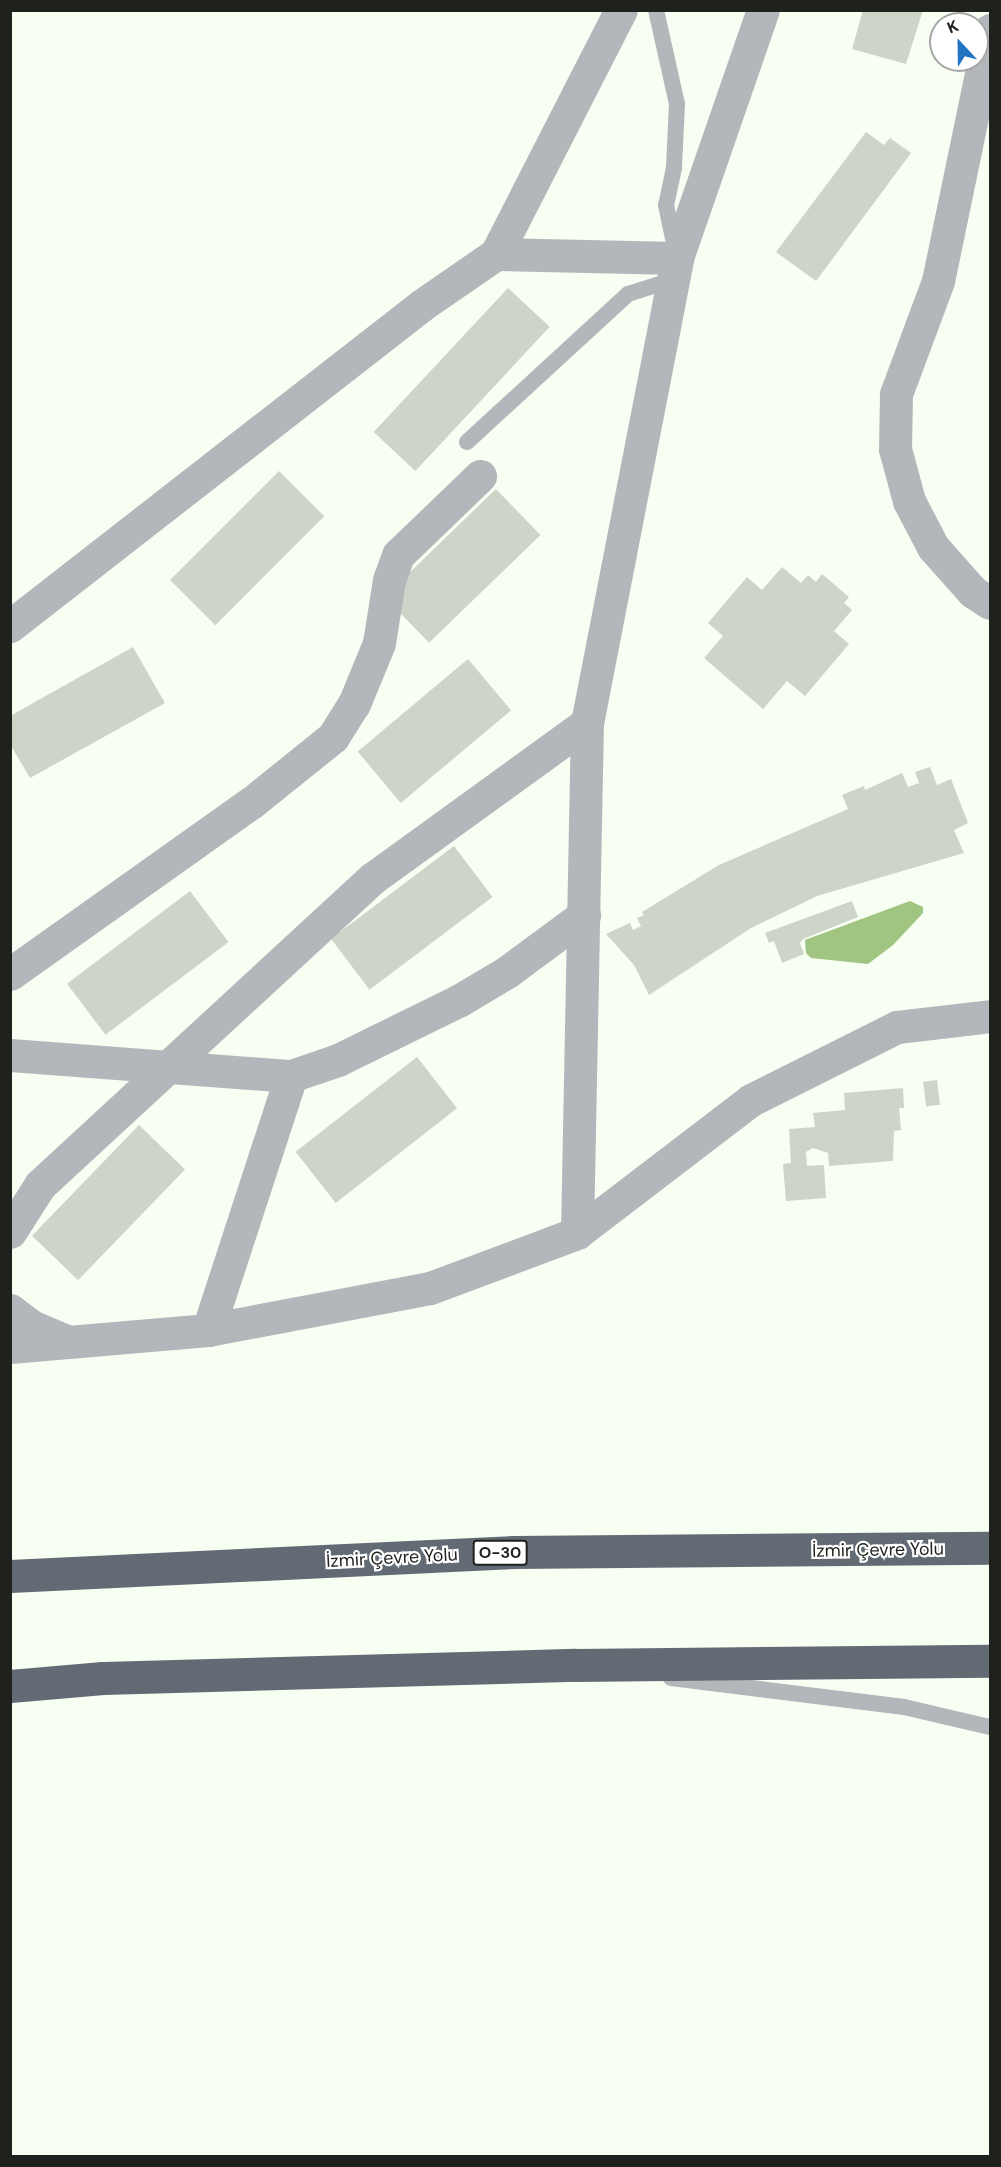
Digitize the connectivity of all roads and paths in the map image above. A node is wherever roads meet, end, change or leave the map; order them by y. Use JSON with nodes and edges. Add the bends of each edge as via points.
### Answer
{"nodes":[{"id":1,"x":621,"y":10,"type":"edge"},
{"id":2,"x":656,"y":10,"type":"edge"},
{"id":3,"x":763,"y":10,"type":"edge"},
{"id":4,"x":990,"y":30,"type":"edge"},
{"id":5,"x":496,"y":254,"type":"junction"},
{"id":6,"x":675,"y":269,"type":"junction"},
{"id":7,"x":467,"y":442,"type":"dead end"},
{"id":8,"x":480,"y":476,"type":"dead end"},
{"id":9,"x":990,"y":603,"type":"edge"},
{"id":10,"x":10,"y":626,"type":"edge"},
{"id":11,"x":587,"y":723,"type":"junction"},
{"id":12,"x":584,"y":915,"type":"junction"},
{"id":13,"x":10,"y":974,"type":"edge"},
{"id":14,"x":990,"y":1016,"type":"edge"},
{"id":15,"x":10,"y":1055,"type":"edge"},
{"id":16,"x":172,"y":1067,"type":"junction"},
{"id":17,"x":291,"y":1076,"type":"junction"},
{"id":18,"x":10,"y":1232,"type":"edge"},
{"id":19,"x":577,"y":1233,"type":"junction"},
{"id":20,"x":10,"y":1310,"type":"edge"},
{"id":21,"x":208,"y":1330,"type":"junction"},
{"id":22,"x":69,"y":1342,"type":"junction"},
{"id":23,"x":10,"y":1347,"type":"edge"},
{"id":24,"x":990,"y":1548,"type":"edge"},
{"id":25,"x":10,"y":1576,"type":"edge"},
{"id":26,"x":990,"y":1661,"type":"edge"},
{"id":27,"x":575,"y":1665,"type":"junction"},
{"id":28,"x":10,"y":1686,"type":"edge"},
{"id":29,"x":990,"y":1727,"type":"edge"}],
"edges":[{"from":1,"to":5,"type":"street"},
{"from":2,"to":6,"type":"lane","via":[[677,104],[674,168],[666,205]]},
{"from":3,"to":6,"type":"street"},
{"from":4,"to":9,"type":"street","via":[[938,281],[896,394],[895,449],[909,501],[933,547],[973,592]]},
{"from":5,"to":6,"type":"street"},
{"from":5,"to":10,"type":"street","via":[[422,305]]},
{"from":6,"to":7,"type":"lane","via":[[628,294]]},
{"from":6,"to":11,"type":"street"},
{"from":8,"to":13,"type":"street","via":[[398,555],[389,580],[379,643],[354,704],[333,737],[250,803]]},
{"from":11,"to":12,"type":"street"},
{"from":11,"to":16,"type":"street","via":[[373,878]]},
{"from":12,"to":17,"type":"street","via":[[507,972],[460,1000],[338,1060]]},
{"from":12,"to":19,"type":"street"},
{"from":14,"to":19,"type":"street","via":[[897,1027],[752,1100]]},
{"from":15,"to":16,"type":"street"},
{"from":16,"to":17,"type":"street"},
{"from":16,"to":18,"type":"street","via":[[40,1185]]},
{"from":17,"to":21,"type":"street"},
{"from":19,"to":21,"type":"street","via":[[430,1288]]},
{"from":20,"to":22,"type":"street","via":[[31,1326]]},
{"from":21,"to":22,"type":"street"},
{"from":22,"to":23,"type":"street"},
{"from":24,"to":25,"type":"highway","name":"İzmir Çevre Yolu","number":"O-30","via":[[514,1552]]},
{"from":26,"to":27,"type":"highway"},
{"from":27,"to":28,"type":"highway","via":[[103,1678]]},
{"from":27,"to":29,"type":"lane","via":[[904,1707]]}]}
